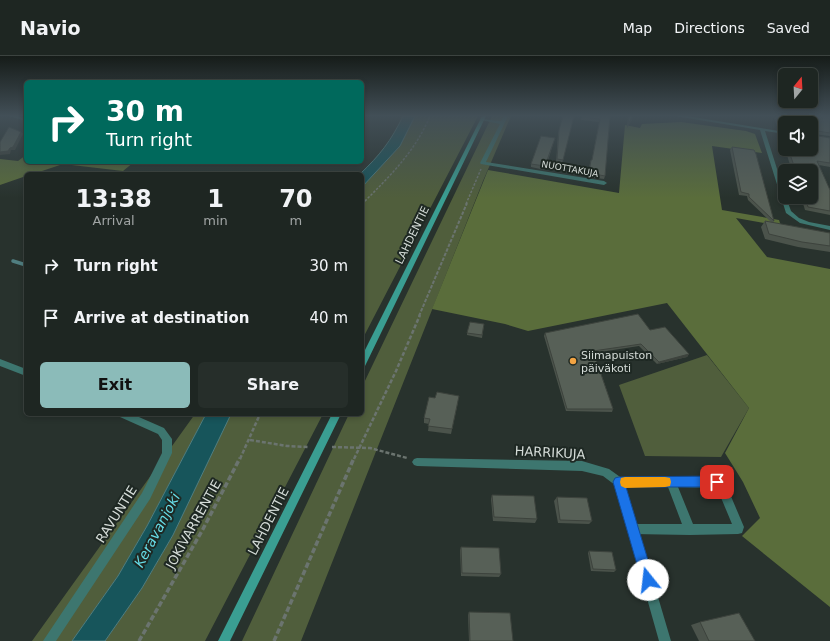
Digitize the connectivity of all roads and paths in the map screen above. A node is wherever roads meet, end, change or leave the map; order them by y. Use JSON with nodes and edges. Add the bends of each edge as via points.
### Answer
{"nodes":[{"id":1,"x":416,"y":143,"type":"edge"},
{"id":2,"x":471,"y":143,"type":"edge"},
{"id":3,"x":493,"y":143,"type":"edge"},
{"id":4,"x":766,"y":143,"type":"edge"},
{"id":5,"x":483,"y":163,"type":"junction"},
{"id":6,"x":604,"y":183,"type":"dead end"},
{"id":7,"x":364,"y":202,"type":"edge"},
{"id":8,"x":830,"y":228,"type":"edge"},
{"id":9,"x":364,"y":360,"type":"edge"},
{"id":10,"x":0,"y":362,"type":"edge"},
{"id":11,"x":24,"y":372,"type":"edge"},
{"id":12,"x":127,"y":416,"type":"edge"},
{"id":13,"x":259,"y":416,"type":"edge"},
{"id":14,"x":336,"y":416,"type":"edge"},
{"id":15,"x":250,"y":440,"type":"junction"},
{"id":16,"x":360,"y":445,"type":"junction"},
{"id":17,"x":321,"y":447,"type":"junction"},
{"id":18,"x":417,"y":462,"type":"joint"},
{"id":19,"x":619,"y":482,"type":"junction"},
{"id":20,"x":671,"y":482,"type":"junction"},
{"id":21,"x":633,"y":529,"type":"junction"},
{"id":22,"x":690,"y":530,"type":"junction"},
{"id":23,"x":49,"y":641,"type":"edge"},
{"id":24,"x":139,"y":641,"type":"edge"},
{"id":25,"x":224,"y":641,"type":"edge"},
{"id":26,"x":274,"y":641,"type":"edge"},
{"id":27,"x":665,"y":641,"type":"edge"}],
"edges":[{"from":1,"to":7,"type":"path","via":[[397,170]]},
{"from":2,"to":9,"type":"main road","name":"LAHDENTIE"},
{"from":3,"to":5,"type":"street"},
{"from":4,"to":8,"type":"street","via":[[788,212],[794,219],[805,224]]},
{"from":5,"to":6,"type":"street","name":"NUOTTAKUJA"},
{"from":5,"to":16,"type":"path","via":[[396,371]]},
{"from":10,"to":11,"type":"street"},
{"from":12,"to":23,"type":"street","name":"RAVUNTIE","via":[[161,431],[167,439],[167,453],[146,496]]},
{"from":13,"to":15,"type":"path","name":"JOKIVARRENTIE"},
{"from":14,"to":17,"type":"main road","name":"LAHDENTIE"},
{"from":15,"to":17,"type":"path","via":[[287,446]]},
{"from":15,"to":24,"type":"path","name":"JOKIVARRENTIE"},
{"from":16,"to":17,"type":"path"},
{"from":16,"to":18,"type":"path","via":[[388,451]]},
{"from":16,"to":26,"type":"path"},
{"from":17,"to":25,"type":"main road","name":"LAHDENTIE"},
{"from":18,"to":19,"type":"street","name":"HARRIKUJA","via":[[582,466],[606,472]]},
{"from":19,"to":20,"type":"street"},
{"from":19,"to":21,"type":"street"},
{"from":20,"to":22,"type":"street"},
{"from":20,"to":22,"type":"street","via":[[720,483],[739,526],[738,529]]},
{"from":21,"to":22,"type":"street"},
{"from":21,"to":27,"type":"street"}]}
